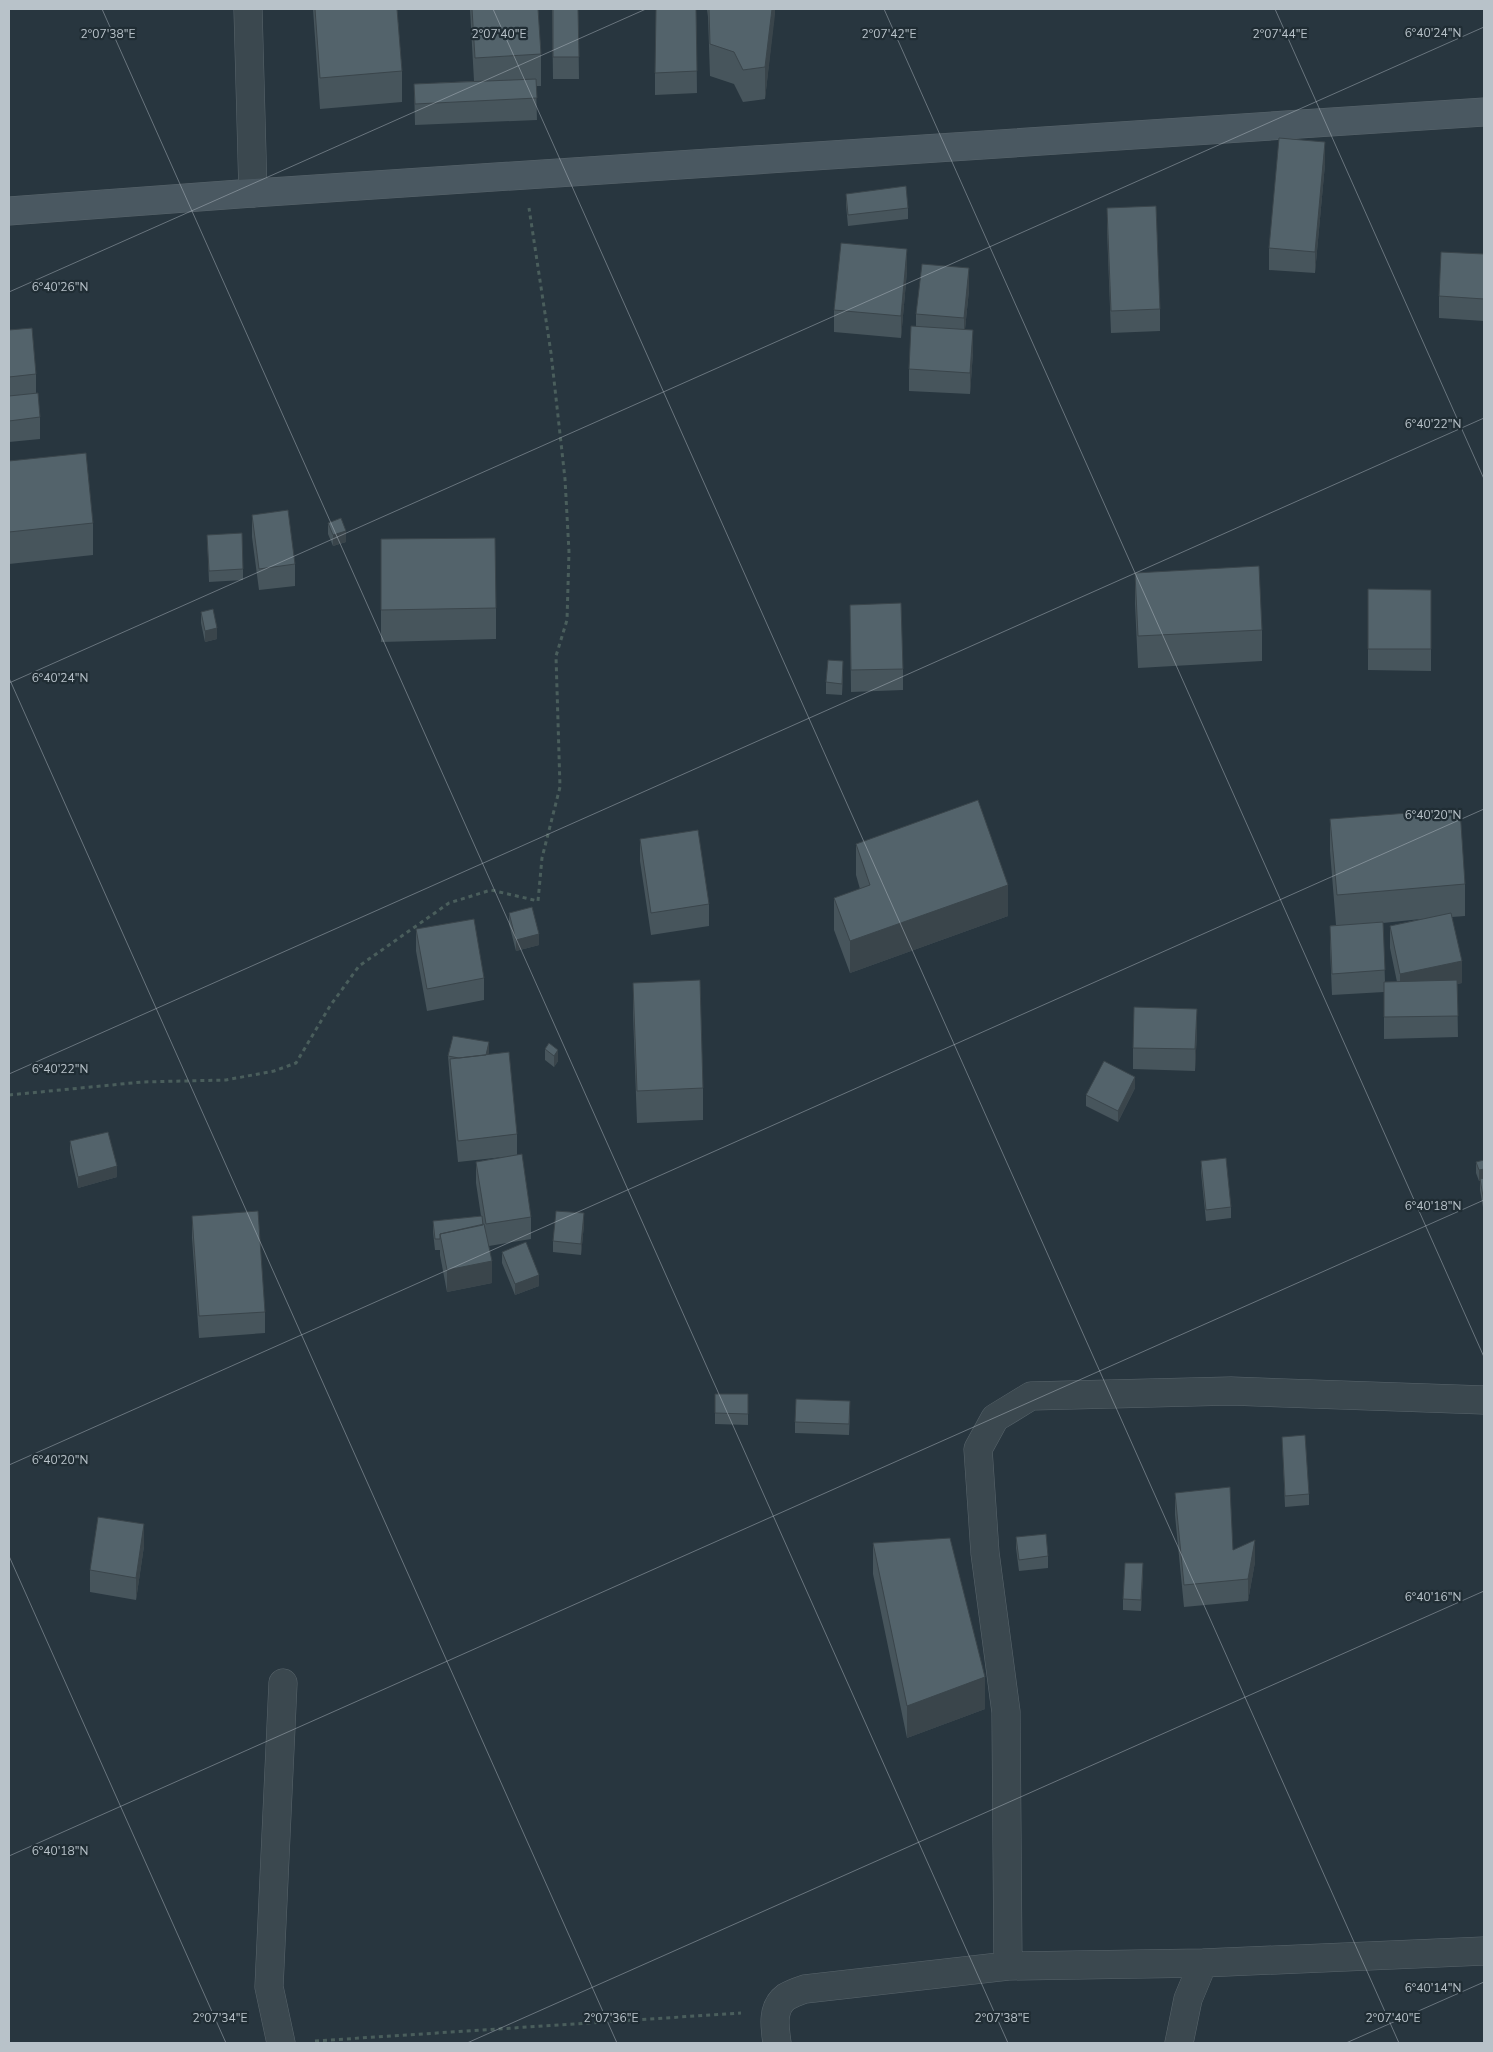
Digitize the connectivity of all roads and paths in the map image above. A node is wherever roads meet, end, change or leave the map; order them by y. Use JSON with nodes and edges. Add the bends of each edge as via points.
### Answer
{"nodes":[{"id":1,"x":248,"y":9,"type":"edge"},
{"id":2,"x":1484,"y":112,"type":"edge"},
{"id":3,"x":524,"y":175,"type":"junction"},
{"id":4,"x":253,"y":193,"type":"junction"},
{"id":5,"x":9,"y":212,"type":"edge"},
{"id":6,"x":9,"y":1095,"type":"edge"},
{"id":7,"x":1484,"y":1400,"type":"edge"},
{"id":8,"x":283,"y":1684,"type":"dead end"},
{"id":9,"x":1484,"y":1950,"type":"edge"},
{"id":10,"x":1203,"y":1963,"type":"junction"},
{"id":11,"x":1008,"y":1966,"type":"junction"},
{"id":12,"x":776,"y":2011,"type":"junction"},
{"id":13,"x":309,"y":2042,"type":"dead end"},
{"id":14,"x":282,"y":2043,"type":"edge"},
{"id":15,"x":777,"y":2043,"type":"edge"},
{"id":16,"x":1179,"y":2043,"type":"edge"}],
"edges":[{"from":1,"to":4,"type":"street"},
{"from":2,"to":3,"type":"main road"},
{"from":3,"to":4,"type":"main road"},
{"from":3,"to":6,"type":"path","via":[[551,353],[565,479],[569,552],[568,620],[556,656],[560,787],[542,858],[538,901],[492,890],[450,903],[358,966],[296,1063],[274,1072],[226,1080],[142,1082]]},
{"from":4,"to":5,"type":"main road"},
{"from":7,"to":11,"type":"street","via":[[1232,1391],[1031,1396],[994,1418],[978,1449],[985,1553],[1006,1712]]},
{"from":8,"to":14,"type":"street","via":[[269,1987]]},
{"from":9,"to":10,"type":"street"},
{"from":10,"to":11,"type":"street"},
{"from":10,"to":16,"type":"street","via":[[1188,1999]]},
{"from":11,"to":12,"type":"street","via":[[805,1989],[785,1998]]},
{"from":12,"to":13,"type":"path"},
{"from":12,"to":15,"type":"street"}]}
